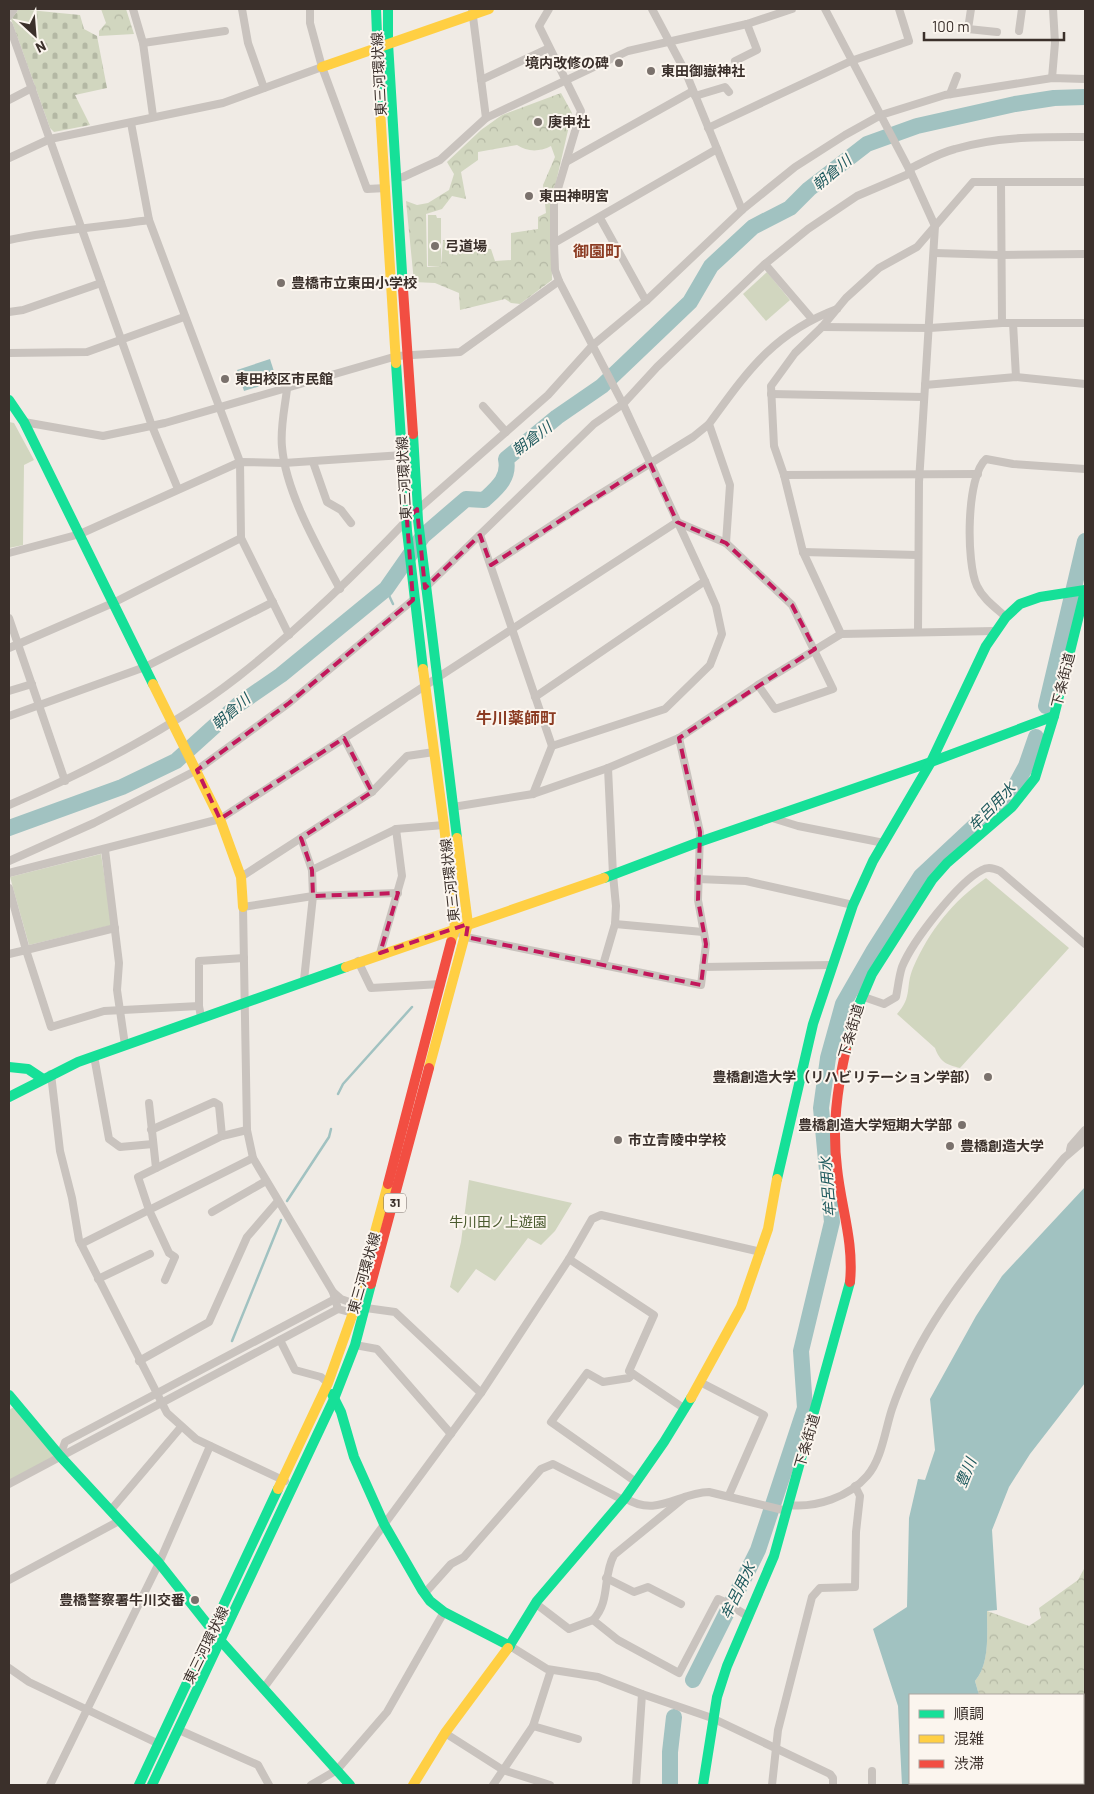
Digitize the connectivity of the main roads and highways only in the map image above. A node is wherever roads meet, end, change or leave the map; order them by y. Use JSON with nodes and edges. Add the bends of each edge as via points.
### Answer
{"nodes":[{"id":1,"x":376,"y":9,"type":"edge"},
{"id":2,"x":388,"y":9,"type":"edge"},
{"id":3,"x":489,"y":9,"type":"edge"},
{"id":4,"x":473,"y":12,"type":"edge"},
{"id":5,"x":388,"y":43,"type":"junction"},
{"id":6,"x":376,"y":47,"type":"junction"},
{"id":7,"x":322,"y":66,"type":"road end"},
{"id":8,"x":9,"y":400,"type":"edge"},
{"id":9,"x":13,"y":411,"type":"edge"},
{"id":10,"x":1084,"y":591,"type":"edge"},
{"id":11,"x":1054,"y":716,"type":"junction"},
{"id":12,"x":931,"y":762,"type":"junction"},
{"id":13,"x":244,"y":907,"type":"road end"},
{"id":14,"x":468,"y":924,"type":"junction"},
{"id":15,"x":455,"y":929,"type":"junction"},
{"id":16,"x":9,"y":1067,"type":"edge"},
{"id":17,"x":47,"y":1076,"type":"junction"},
{"id":18,"x":9,"y":1097,"type":"edge"},
{"id":19,"x":328,"y":1383,"type":"junction"},
{"id":20,"x":9,"y":1395,"type":"edge"},
{"id":21,"x":334,"y":1399,"type":"junction"},
{"id":22,"x":13,"y":1407,"type":"edge"},
{"id":23,"x":212,"y":1630,"type":"junction"},
{"id":24,"x":220,"y":1640,"type":"junction"},
{"id":25,"x":510,"y":1646,"type":"junction"},
{"id":26,"x":139,"y":1785,"type":"edge"},
{"id":27,"x":152,"y":1785,"type":"edge"},
{"id":28,"x":350,"y":1785,"type":"edge"},
{"id":29,"x":414,"y":1785,"type":"edge"},
{"id":30,"x":704,"y":1785,"type":"edge"}],
"edges":[{"from":1,"to":6,"type":"main road","name":"東三河環状線","number":"31"},
{"from":2,"to":5,"type":"main road","name":"東三河環状線","number":"31"},
{"from":3,"to":4,"type":"main road"},
{"from":4,"to":5,"type":"main road"},
{"from":5,"to":6,"type":"main road"},
{"from":5,"to":14,"type":"main road","name":"東三河環状線","number":"31","via":[[417,515]]},
{"from":6,"to":7,"type":"main road"},
{"from":6,"to":15,"type":"main road","name":"東三河環状線","number":"31","via":[[413,595]]},
{"from":8,"to":9,"type":"main road"},
{"from":9,"to":13,"type":"main road","via":[[24,422],[220,819],[241,877]]},
{"from":10,"to":11,"type":"main road","name":"下条街道"},
{"from":10,"to":12,"type":"main road","via":[[1029,600],[1006,616],[995,631]]},
{"from":11,"to":12,"type":"main road"},
{"from":11,"to":30,"type":"main road","name":"下条街道","via":[[1038,770],[1030,784],[1007,812],[932,880],[861,996],[847,1041],[834,1116],[837,1169],[850,1236],[852,1277],[774,1556],[727,1666],[712,1718]]},
{"from":12,"to":14,"type":"main road"},
{"from":12,"to":25,"type":"main road","via":[[852,905],[814,1024],[780,1162],[768,1229],[741,1307],[685,1409],[636,1482],[535,1604]]},
{"from":14,"to":15,"type":"main road"},
{"from":14,"to":21,"type":"main road","name":"東三河環状線","number":"31","via":[[366,1308]]},
{"from":15,"to":17,"type":"main road","via":[[201,1017]]},
{"from":15,"to":19,"type":"main road","name":"東三河環状線","number":"31","via":[[374,1237]]},
{"from":16,"to":17,"type":"main road"},
{"from":17,"to":18,"type":"main road"},
{"from":19,"to":21,"type":"main road"},
{"from":19,"to":23,"type":"main road","name":"東三河環状線","number":"31"},
{"from":20,"to":22,"type":"main road"},
{"from":21,"to":24,"type":"main road","name":"東三河環状線","number":"31"},
{"from":21,"to":25,"type":"main road","via":[[354,1457],[384,1524],[425,1593],[444,1612]]},
{"from":22,"to":23,"type":"main road","via":[[159,1563]]},
{"from":23,"to":24,"type":"main road"},
{"from":23,"to":26,"type":"main road","name":"東三河環状線","number":"31"},
{"from":24,"to":27,"type":"main road","name":"東三河環状線","number":"31"},
{"from":24,"to":28,"type":"main road"},
{"from":25,"to":29,"type":"main road","via":[[444,1733]]}]}
